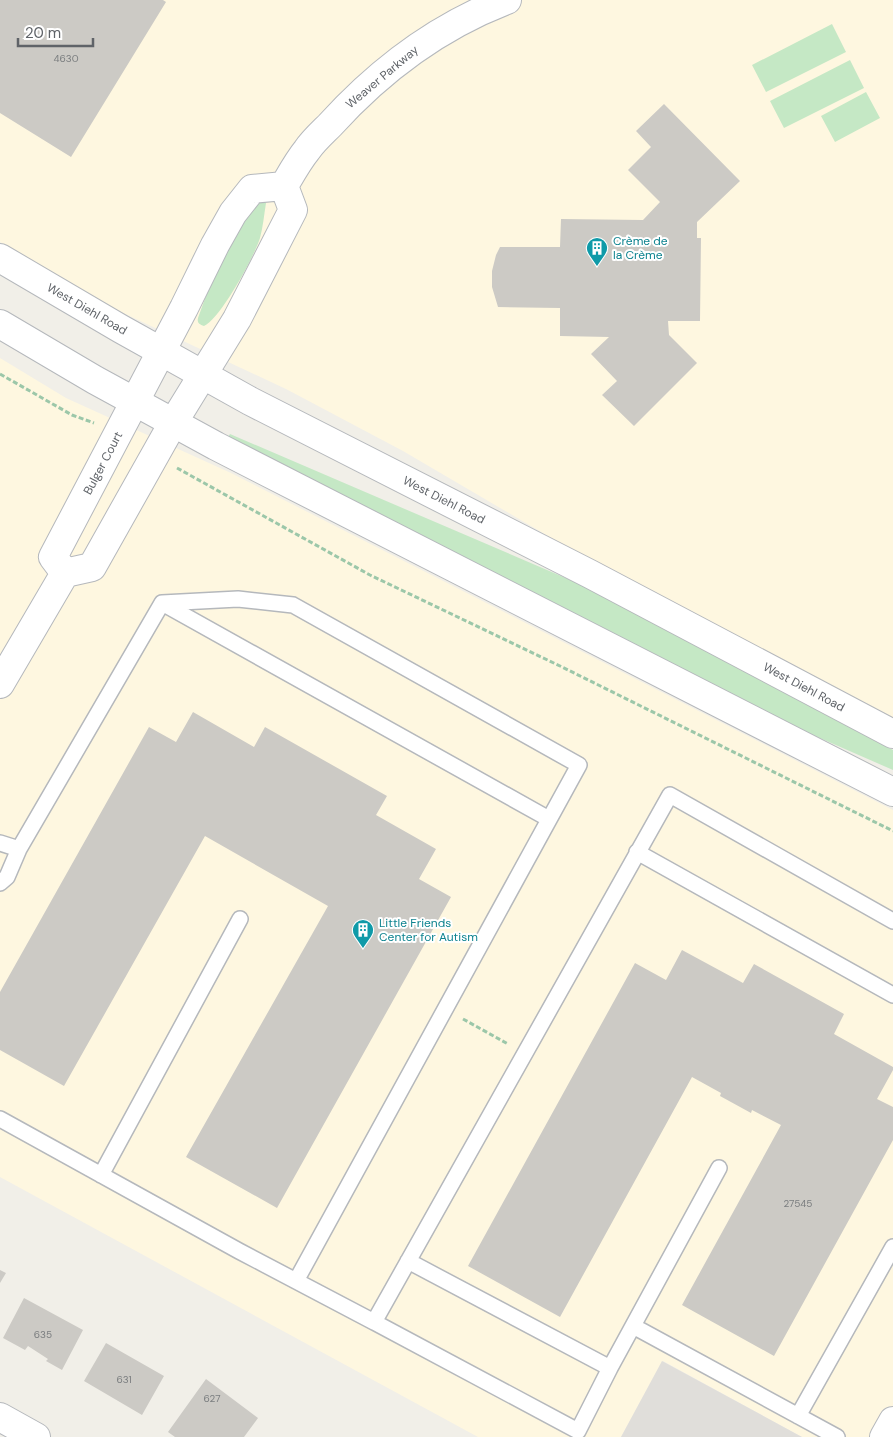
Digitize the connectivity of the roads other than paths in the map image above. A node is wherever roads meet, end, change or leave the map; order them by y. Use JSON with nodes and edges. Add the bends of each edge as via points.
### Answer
{"nodes":[{"id":1,"x":507,"y":0,"type":"edge"},
{"id":2,"x":284,"y":186,"type":"junction"},
{"id":3,"x":0,"y":258,"type":"edge"},
{"id":4,"x":0,"y":324,"type":"edge"},
{"id":5,"x":161,"y":351,"type":"junction"},
{"id":6,"x":202,"y":373,"type":"junction"},
{"id":7,"x":134,"y":402,"type":"junction"},
{"id":8,"x":173,"y":423,"type":"junction"},
{"id":9,"x":65,"y":572,"type":"junction"},
{"id":10,"x":162,"y":604,"type":"junction"},
{"id":11,"x":0,"y":684,"type":"edge"},
{"id":12,"x":893,"y":734,"type":"edge"},
{"id":13,"x":893,"y":792,"type":"edge"},
{"id":14,"x":549,"y":820,"type":"junction"},
{"id":15,"x":0,"y":843,"type":"edge"},
{"id":16,"x":19,"y":848,"type":"junction"},
{"id":17,"x":637,"y":852,"type":"junction"},
{"id":18,"x":0,"y":883,"type":"edge"},
{"id":19,"x":240,"y":919,"type":"dead end"},
{"id":20,"x":893,"y":921,"type":"edge"},
{"id":21,"x":893,"y":995,"type":"edge"},
{"id":22,"x":0,"y":1119,"type":"edge"},
{"id":23,"x":719,"y":1168,"type":"dead end"},
{"id":24,"x":100,"y":1175,"type":"junction"},
{"id":25,"x":893,"y":1247,"type":"edge"},
{"id":26,"x":408,"y":1261,"type":"junction"},
{"id":27,"x":296,"y":1281,"type":"junction"},
{"id":28,"x":374,"y":1322,"type":"junction"},
{"id":29,"x":633,"y":1326,"type":"junction"},
{"id":30,"x":610,"y":1368,"type":"junction"},
{"id":31,"x":798,"y":1416,"type":"junction"},
{"id":32,"x":0,"y":1418,"type":"edge"},
{"id":33,"x":893,"y":1421,"type":"edge"},
{"id":34,"x":36,"y":1437,"type":"edge"},
{"id":35,"x":837,"y":1437,"type":"edge"},
{"id":36,"x":884,"y":1437,"type":"edge"}],
"edges":[{"from":1,"to":2,"type":"street","name":"Weaver Parkway","via":[[480,10],[409,53],[351,102],[306,150]]},
{"from":2,"to":5,"type":"street","via":[[252,189],[233,213]]},
{"from":2,"to":6,"type":"street","via":[[294,210],[237,319]]},
{"from":3,"to":5,"type":"street","name":"West Diehl Road"},
{"from":4,"to":7,"type":"street"},
{"from":5,"to":6,"type":"street","name":"West Diehl Road"},
{"from":5,"to":7,"type":"street","name":"Bulger Court"},
{"from":6,"to":8,"type":"street"},
{"from":6,"to":12,"type":"street","name":"West Diehl Road","via":[[250,401],[590,574]]},
{"from":7,"to":8,"type":"street"},
{"from":7,"to":9,"type":"street","name":"Bulger Court","via":[[53,557]]},
{"from":8,"to":9,"type":"street","via":[[92,567]]},
{"from":8,"to":13,"type":"street"},
{"from":9,"to":11,"type":"street"},
{"from":10,"to":14,"type":"lane"},
{"from":10,"to":14,"type":"lane","via":[[238,599],[302,610],[579,765]]},
{"from":10,"to":16,"type":"lane"},
{"from":14,"to":27,"type":"lane"},
{"from":15,"to":16,"type":"lane"},
{"from":16,"to":18,"type":"lane","via":[[7,877]]},
{"from":17,"to":20,"type":"lane","via":[[670,795]]},
{"from":17,"to":21,"type":"lane"},
{"from":17,"to":26,"type":"lane"},
{"from":19,"to":24,"type":"lane"},
{"from":22,"to":24,"type":"lane"},
{"from":23,"to":29,"type":"lane"},
{"from":24,"to":27,"type":"lane"},
{"from":25,"to":31,"type":"lane"},
{"from":26,"to":28,"type":"lane"},
{"from":26,"to":30,"type":"lane"},
{"from":27,"to":28,"type":"lane"},
{"from":28,"to":30,"type":"lane","via":[[578,1431]]},
{"from":29,"to":30,"type":"lane"},
{"from":29,"to":31,"type":"lane"},
{"from":31,"to":35,"type":"lane"},
{"from":32,"to":34,"type":"street"},
{"from":33,"to":36,"type":"street"}]}
